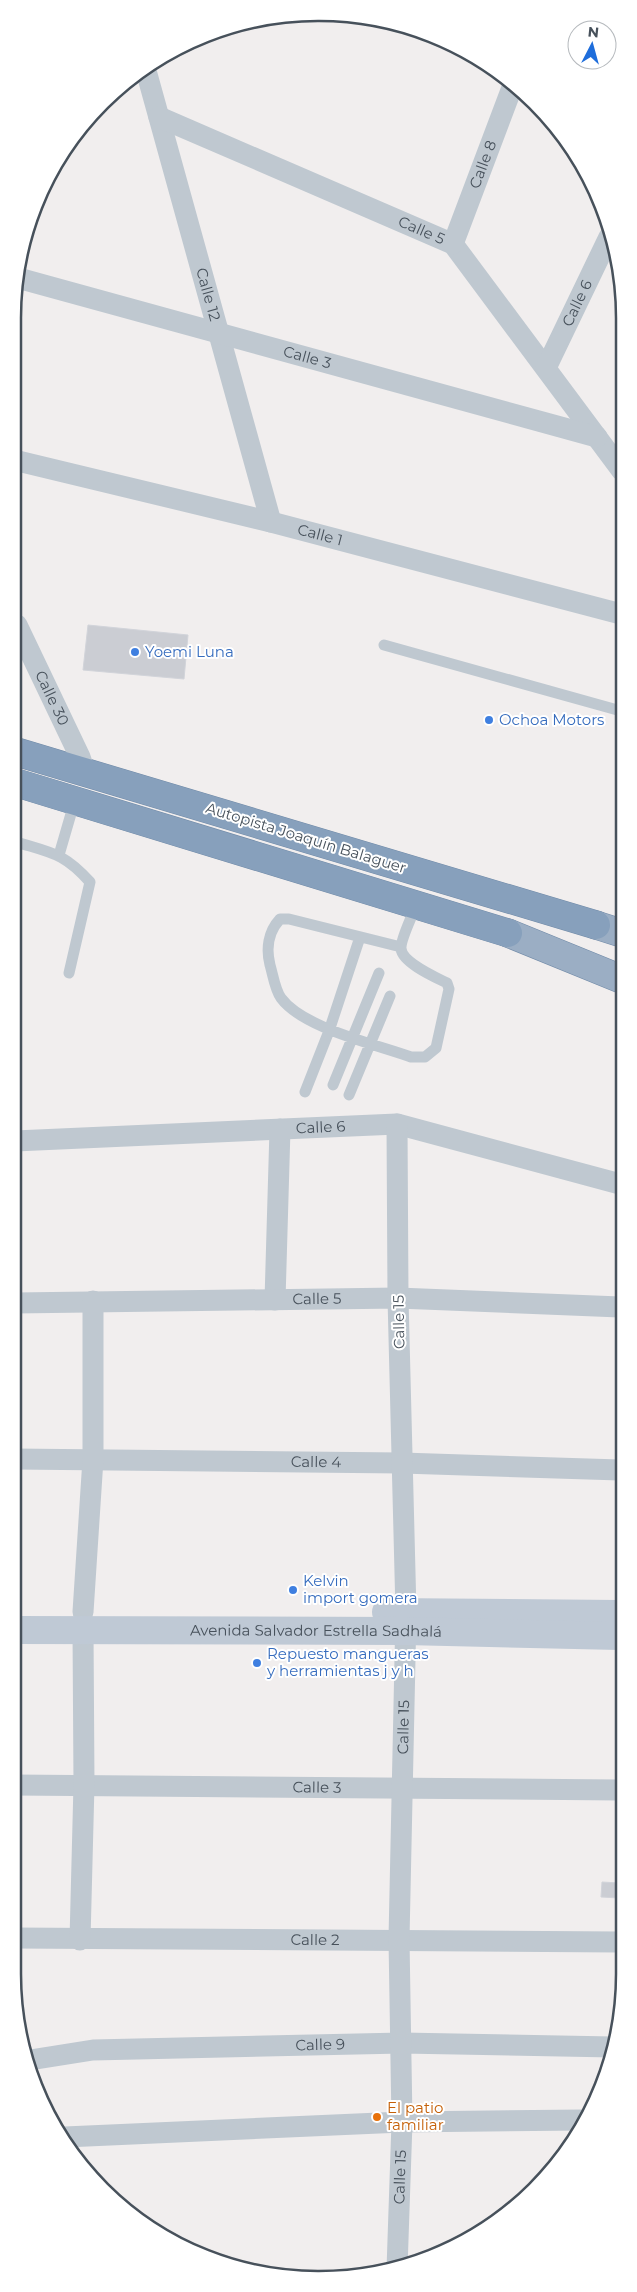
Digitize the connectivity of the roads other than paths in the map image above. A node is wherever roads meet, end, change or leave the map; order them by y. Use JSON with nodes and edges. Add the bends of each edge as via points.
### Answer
{"nodes":[{"id":1,"x":147,"y":76,"type":"edge"},
{"id":2,"x":510,"y":92,"type":"edge"},
{"id":3,"x":158,"y":117,"type":"junction"},
{"id":4,"x":606,"y":243,"type":"edge"},
{"id":5,"x":453,"y":244,"type":"junction"},
{"id":6,"x":24,"y":280,"type":"edge"},
{"id":7,"x":220,"y":332,"type":"junction"},
{"id":8,"x":546,"y":368,"type":"junction"},
{"id":9,"x":597,"y":437,"type":"junction"},
{"id":10,"x":21,"y":462,"type":"edge"},
{"id":11,"x":616,"y":464,"type":"edge"},
{"id":12,"x":271,"y":522,"type":"junction"},
{"id":13,"x":616,"y":613,"type":"edge"},
{"id":14,"x":21,"y":633,"type":"edge"},
{"id":15,"x":384,"y":646,"type":"dead end"},
{"id":16,"x":616,"y":710,"type":"edge"},
{"id":17,"x":21,"y":753,"type":"edge"},
{"id":18,"x":85,"y":772,"type":"junction"},
{"id":19,"x":21,"y":784,"type":"edge"},
{"id":20,"x":75,"y":800,"type":"junction"},
{"id":21,"x":21,"y":844,"type":"edge"},
{"id":22,"x":59,"y":855,"type":"junction"},
{"id":23,"x":416,"y":905,"type":"junction"},
{"id":24,"x":612,"y":929,"type":"edge"},
{"id":25,"x":508,"y":933,"type":"junction"},
{"id":26,"x":360,"y":937,"type":"junction"},
{"id":27,"x":401,"y":948,"type":"junction"},
{"id":28,"x":616,"y":966,"type":"edge"},
{"id":29,"x":68,"y":973,"type":"dead end"},
{"id":30,"x":379,"y":973,"type":"dead end"},
{"id":31,"x":616,"y":977,"type":"edge"},
{"id":32,"x":390,"y":996,"type":"dead end"},
{"id":33,"x":330,"y":1030,"type":"junction"},
{"id":34,"x":353,"y":1037,"type":"junction"},
{"id":35,"x":371,"y":1043,"type":"junction"},
{"id":36,"x":333,"y":1085,"type":"dead end"},
{"id":37,"x":305,"y":1092,"type":"dead end"},
{"id":38,"x":348,"y":1095,"type":"dead end"},
{"id":39,"x":397,"y":1124,"type":"junction"},
{"id":40,"x":280,"y":1130,"type":"junction"},
{"id":41,"x":21,"y":1141,"type":"edge"},
{"id":42,"x":616,"y":1183,"type":"edge"},
{"id":43,"x":398,"y":1298,"type":"junction"},
{"id":44,"x":275,"y":1300,"type":"junction"},
{"id":45,"x":93,"y":1302,"type":"junction"},
{"id":46,"x":21,"y":1303,"type":"edge"},
{"id":47,"x":616,"y":1307,"type":"edge"},
{"id":48,"x":93,"y":1458,"type":"junction"},
{"id":49,"x":21,"y":1459,"type":"edge"},
{"id":50,"x":402,"y":1463,"type":"junction"},
{"id":51,"x":616,"y":1470,"type":"edge"},
{"id":52,"x":21,"y":1613,"type":"edge"},
{"id":53,"x":616,"y":1614,"type":"edge"},
{"id":54,"x":83,"y":1621,"type":"junction"},
{"id":55,"x":406,"y":1621,"type":"junction"},
{"id":56,"x":21,"y":1629,"type":"edge"},
{"id":57,"x":616,"y":1636,"type":"edge"},
{"id":58,"x":21,"y":1784,"type":"edge"},
{"id":59,"x":84,"y":1784,"type":"junction"},
{"id":60,"x":403,"y":1787,"type":"junction"},
{"id":61,"x":616,"y":1790,"type":"edge"},
{"id":62,"x":21,"y":1938,"type":"edge"},
{"id":63,"x":399,"y":1939,"type":"junction"},
{"id":64,"x":80,"y":1940,"type":"junction"},
{"id":65,"x":616,"y":1942,"type":"edge"},
{"id":66,"x":402,"y":2043,"type":"junction"},
{"id":67,"x":607,"y":2047,"type":"edge"},
{"id":68,"x":34,"y":2059,"type":"edge"},
{"id":69,"x":577,"y":2120,"type":"edge"},
{"id":70,"x":402,"y":2122,"type":"junction"},
{"id":71,"x":70,"y":2137,"type":"edge"},
{"id":72,"x":397,"y":2260,"type":"edge"}],
"edges":[{"from":1,"to":3,"type":"street","name":"Calle 12"},
{"from":2,"to":5,"type":"street","name":"Calle 8"},
{"from":3,"to":5,"type":"street","name":"Calle 5"},
{"from":3,"to":7,"type":"street","name":"Calle 12"},
{"from":4,"to":8,"type":"street","name":"Calle 6"},
{"from":5,"to":8,"type":"street","name":"Calle 5"},
{"from":6,"to":7,"type":"street","name":"Calle 3"},
{"from":7,"to":9,"type":"street","name":"Calle 3"},
{"from":7,"to":12,"type":"street","name":"Calle 12"},
{"from":8,"to":9,"type":"street","name":"Calle 5"},
{"from":9,"to":11,"type":"street","name":"Calle 5"},
{"from":10,"to":12,"type":"street","name":"Calle 1"},
{"from":12,"to":13,"type":"street","name":"Calle 1"},
{"from":14,"to":18,"type":"street","name":"Calle 30"},
{"from":15,"to":16,"type":"lane"},
{"from":17,"to":18,"type":"highway","name":"Autopista Joaquín Balaguer"},
{"from":18,"to":24,"type":"highway","name":"Autopista Joaquín Balaguer"},
{"from":19,"to":20,"type":"highway"},
{"from":20,"to":22,"type":"lane"},
{"from":20,"to":23,"type":"highway"},
{"from":21,"to":22,"type":"lane"},
{"from":22,"to":29,"type":"lane","via":[[74,864],[90,882]]},
{"from":23,"to":25,"type":"highway"},
{"from":23,"to":27,"type":"lane"},
{"from":25,"to":28,"type":"highway"},
{"from":25,"to":31,"type":"highway"},
{"from":26,"to":27,"type":"lane"},
{"from":26,"to":33,"type":"lane"},
{"from":26,"to":33,"type":"lane","via":[[289,919],[280,920],[271,929],[268,955],[280,997],[297,1014]]},
{"from":27,"to":35,"type":"lane","via":[[411,963],[449,985],[436,1048],[425,1057],[411,1056]]},
{"from":30,"to":34,"type":"lane"},
{"from":32,"to":35,"type":"lane"},
{"from":33,"to":34,"type":"lane"},
{"from":33,"to":37,"type":"lane"},
{"from":34,"to":35,"type":"lane"},
{"from":34,"to":36,"type":"lane"},
{"from":35,"to":38,"type":"lane"},
{"from":39,"to":40,"type":"street","name":"Calle 6"},
{"from":39,"to":42,"type":"street","name":"Calle 6"},
{"from":39,"to":43,"type":"street","name":"Calle 15"},
{"from":40,"to":41,"type":"street","name":"Calle 6"},
{"from":40,"to":44,"type":"street"},
{"from":43,"to":44,"type":"street","name":"Calle 5"},
{"from":43,"to":47,"type":"street","name":"Calle 5"},
{"from":43,"to":50,"type":"street","name":"Calle 15"},
{"from":44,"to":45,"type":"street","name":"Calle 5"},
{"from":45,"to":46,"type":"street","name":"Calle 5"},
{"from":45,"to":48,"type":"street"},
{"from":48,"to":49,"type":"street","name":"Calle 4"},
{"from":48,"to":50,"type":"street","name":"Calle 4"},
{"from":48,"to":54,"type":"street"},
{"from":50,"to":51,"type":"street","name":"Calle 4"},
{"from":50,"to":55,"type":"street","name":"Calle 15"},
{"from":52,"to":54,"type":"main road","name":"Avenida Salvador Estrella Sadhalá"},
{"from":53,"to":55,"type":"main road","name":"Avenida Salvador Estrella Sadhalá"},
{"from":54,"to":55,"type":"main road","name":"Avenida Salvador Estrella Sadhalá"},
{"from":54,"to":56,"type":"main road","name":"Avenida Salvador Estrella Sadhalá"},
{"from":54,"to":59,"type":"street"},
{"from":55,"to":57,"type":"main road","name":"Avenida Salvador Estrella Sadhalá"},
{"from":55,"to":60,"type":"street","name":"Calle 15"},
{"from":58,"to":59,"type":"street","name":"Calle 3"},
{"from":59,"to":60,"type":"street","name":"Calle 3"},
{"from":59,"to":64,"type":"street"},
{"from":60,"to":61,"type":"street","name":"Calle 3"},
{"from":60,"to":63,"type":"street","name":"Calle 15"},
{"from":62,"to":64,"type":"street","name":"Calle 2"},
{"from":63,"to":64,"type":"street","name":"Calle 2"},
{"from":63,"to":65,"type":"street","name":"Calle 2"},
{"from":63,"to":66,"type":"street","name":"Calle 15"},
{"from":66,"to":67,"type":"street","name":"Calle 9"},
{"from":66,"to":68,"type":"street","name":"Calle 9","via":[[93,2050]]},
{"from":66,"to":70,"type":"street","name":"Calle 15"},
{"from":69,"to":70,"type":"street"},
{"from":70,"to":71,"type":"street"},
{"from":70,"to":72,"type":"street","name":"Calle 15"}]}
